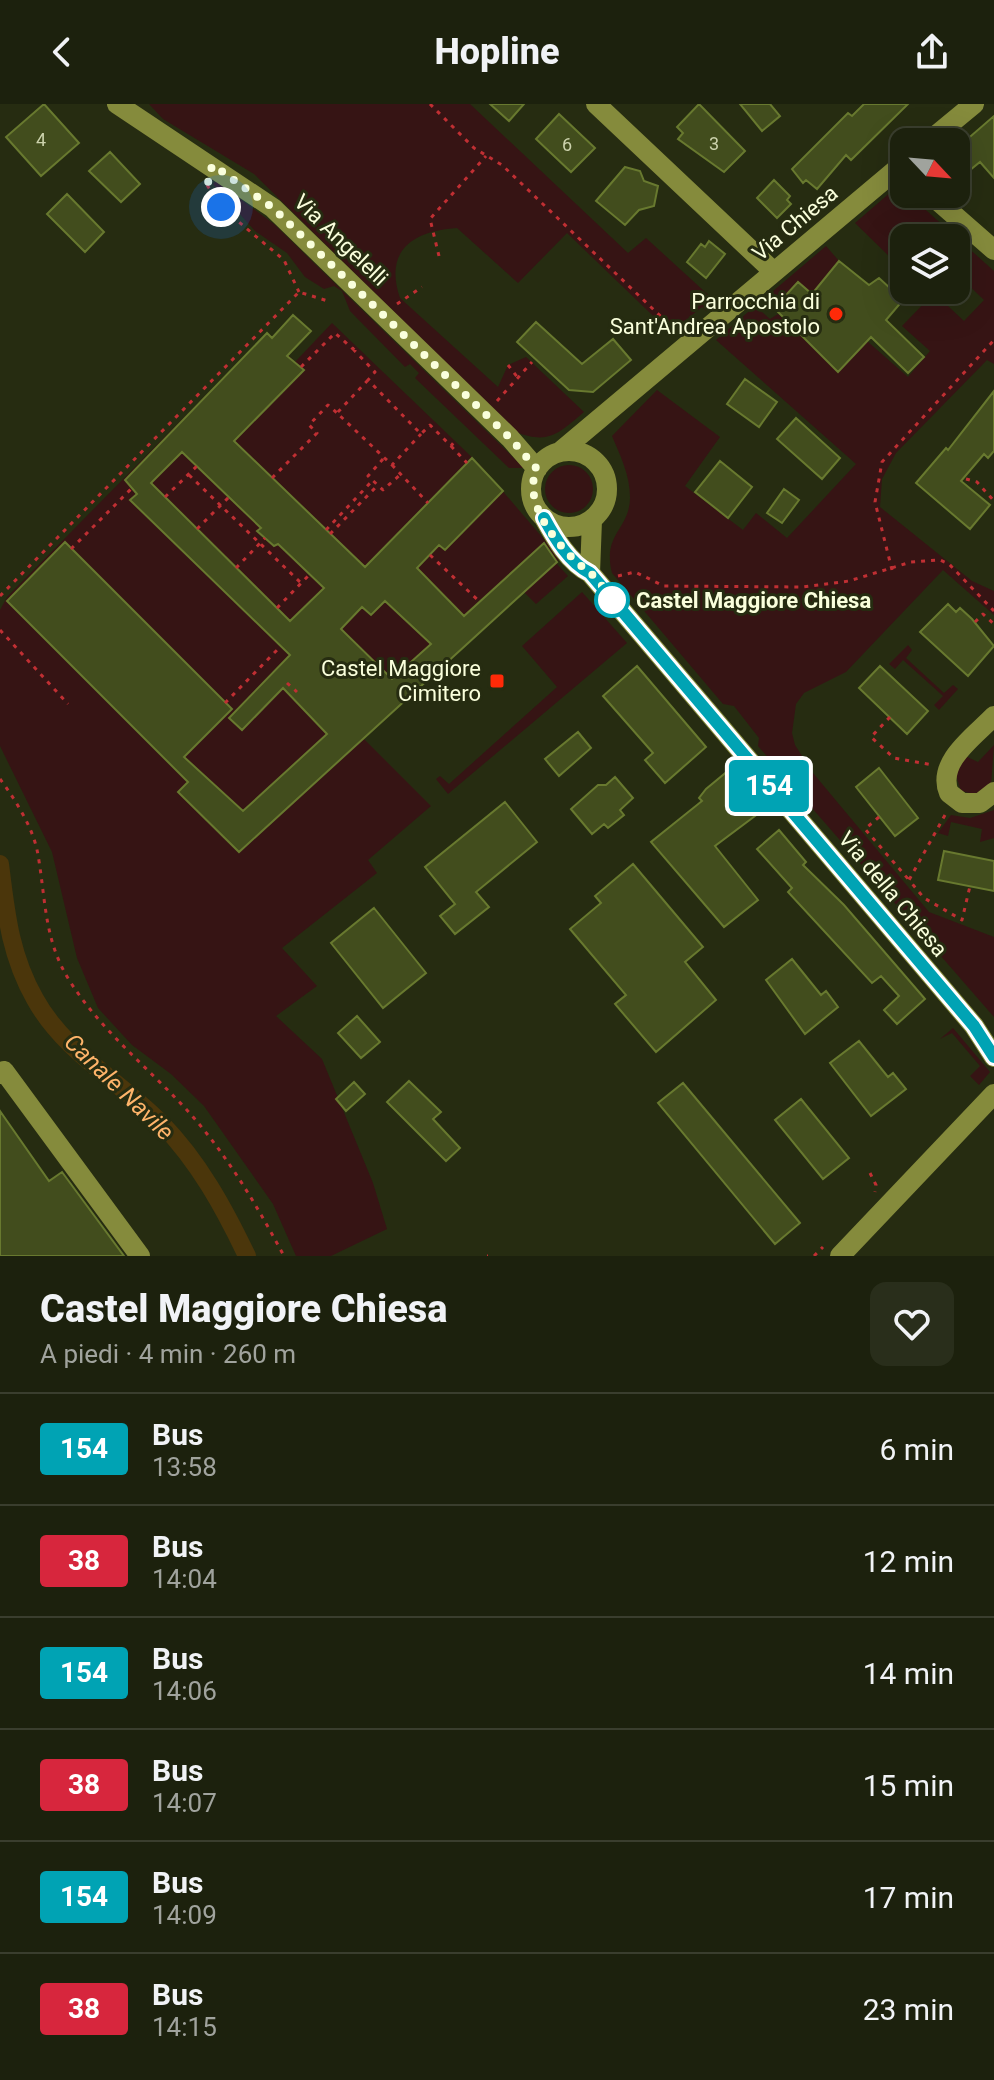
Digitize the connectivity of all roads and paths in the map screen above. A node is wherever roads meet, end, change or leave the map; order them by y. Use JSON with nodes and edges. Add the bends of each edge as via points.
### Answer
{"nodes":[{"id":1,"x":117,"y":104,"type":"edge"},
{"id":2,"x":430,"y":104,"type":"edge"},
{"id":3,"x":596,"y":104,"type":"edge"},
{"id":4,"x":974,"y":104,"type":"edge"},
{"id":5,"x":945,"y":128,"type":"edge"},
{"id":6,"x":486,"y":156,"type":"junction"},
{"id":7,"x":213,"y":165,"type":"junction"},
{"id":8,"x":890,"y":177,"type":"edge"},
{"id":9,"x":946,"y":208,"type":"edge"},
{"id":10,"x":994,"y":250,"type":"edge"},
{"id":11,"x":439,"y":256,"type":"dead end"},
{"id":12,"x":774,"y":272,"type":"junction"},
{"id":13,"x":422,"y":287,"type":"dead end"},
{"id":14,"x":299,"y":292,"type":"junction"},
{"id":15,"x":403,"y":300,"type":"dead end"},
{"id":16,"x":331,"y":302,"type":"dead end"},
{"id":17,"x":682,"y":336,"type":"dead end"},
{"id":18,"x":994,"y":340,"type":"edge"},
{"id":19,"x":532,"y":362,"type":"dead end"},
{"id":20,"x":508,"y":365,"type":"dead end"},
{"id":21,"x":301,"y":367,"type":"dead end"},
{"id":22,"x":518,"y":378,"type":"junction"},
{"id":23,"x":368,"y":380,"type":"junction"},
{"id":24,"x":492,"y":406,"type":"dead end"},
{"id":25,"x":607,"y":412,"type":"junction"},
{"id":26,"x":337,"y":413,"type":"junction"},
{"id":27,"x":421,"y":434,"type":"junction"},
{"id":28,"x":455,"y":441,"type":"dead end"},
{"id":29,"x":451,"y":446,"type":"junction"},
{"id":30,"x":384,"y":458,"type":"junction"},
{"id":31,"x":548,"y":459,"type":"junction"},
{"id":32,"x":594,"y":459,"type":"junction"},
{"id":33,"x":467,"y":463,"type":"dead end"},
{"id":34,"x":392,"y":465,"type":"junction"},
{"id":35,"x":197,"y":466,"type":"dead end"},
{"id":36,"x":401,"y":474,"type":"junction"},
{"id":37,"x":189,"y":475,"type":"junction"},
{"id":38,"x":272,"y":478,"type":"dead end"},
{"id":39,"x":966,"y":479,"type":"dead end"},
{"id":40,"x":373,"y":480,"type":"junction"},
{"id":41,"x":378,"y":485,"type":"junction"},
{"id":42,"x":132,"y":488,"type":"dead end"},
{"id":43,"x":165,"y":497,"type":"dead end"},
{"id":44,"x":229,"y":497,"type":"dead end"},
{"id":45,"x":994,"y":501,"type":"edge"},
{"id":46,"x":428,"y":503,"type":"dead end"},
{"id":47,"x":221,"y":506,"type":"junction"},
{"id":48,"x":544,"y":518,"type":"junction"},
{"id":49,"x":592,"y":520,"type":"junction"},
{"id":50,"x":197,"y":529,"type":"dead end"},
{"id":51,"x":326,"y":530,"type":"dead end"},
{"id":52,"x":330,"y":534,"type":"dead end"},
{"id":53,"x":265,"y":538,"type":"dead end"},
{"id":54,"x":260,"y":544,"type":"junction"},
{"id":55,"x":71,"y":549,"type":"dead end"},
{"id":56,"x":430,"y":555,"type":"dead end"},
{"id":57,"x":236,"y":568,"type":"dead end"},
{"id":58,"x":892,"y":570,"type":"junction"},
{"id":59,"x":590,"y":573,"type":"junction"},
{"id":60,"x":310,"y":574,"type":"dead end"},
{"id":61,"x":611,"y":580,"type":"dead end"},
{"id":62,"x":301,"y":583,"type":"junction"},
{"id":63,"x":0,"y":596,"type":"edge"},
{"id":64,"x":480,"y":602,"type":"dead end"},
{"id":65,"x":277,"y":608,"type":"dead end"},
{"id":66,"x":994,"y":611,"type":"edge"},
{"id":67,"x":975,"y":622,"type":"dead end"},
{"id":68,"x":994,"y":624,"type":"edge"},
{"id":69,"x":0,"y":630,"type":"edge"},
{"id":70,"x":281,"y":646,"type":"dead end"},
{"id":71,"x":287,"y":683,"type":"dead end"},
{"id":72,"x":297,"y":692,"type":"dead end"},
{"id":73,"x":225,"y":703,"type":"dead end"},
{"id":74,"x":68,"y":704,"type":"dead end"},
{"id":75,"x":994,"y":716,"type":"edge"},
{"id":76,"x":890,"y":717,"type":"dead end"},
{"id":77,"x":934,"y":765,"type":"dead end"},
{"id":78,"x":0,"y":779,"type":"edge"},
{"id":79,"x":994,"y":792,"type":"edge"},
{"id":80,"x":879,"y":817,"type":"dead end"},
{"id":81,"x":944,"y":818,"type":"dead end"},
{"id":82,"x":909,"y":880,"type":"junction"},
{"id":83,"x":970,"y":886,"type":"dead end"},
{"id":84,"x":974,"y":1026,"type":"junction"},
{"id":85,"x":994,"y":1041,"type":"edge"},
{"id":86,"x":994,"y":1057,"type":"edge"},
{"id":87,"x":1,"y":1071,"type":"edge"},
{"id":88,"x":994,"y":1094,"type":"edge"},
{"id":89,"x":140,"y":1256,"type":"edge"},
{"id":90,"x":284,"y":1256,"type":"edge"},
{"id":91,"x":840,"y":1256,"type":"edge"}],
"edges":[{"from":1,"to":7,"type":"street","name":"Via Angelelli"},
{"from":2,"to":6,"type":"path"},
{"from":3,"to":12,"type":"street"},
{"from":4,"to":5,"type":"street"},
{"from":6,"to":11,"type":"path","via":[[430,219]]},
{"from":6,"to":17,"type":"path","via":[[502,165]]},
{"from":7,"to":14,"type":"path","via":[[208,190],[284,260]]},
{"from":7,"to":31,"type":"street","name":"Via Angelelli","via":[[273,208],[510,438]]},
{"from":8,"to":12,"type":"street","name":"Via Chiesa"},
{"from":9,"to":10,"type":"street"},
{"from":12,"to":25,"type":"street","name":"Via Chiesa"},
{"from":13,"to":15,"type":"path"},
{"from":14,"to":16,"type":"path"},
{"from":14,"to":63,"type":"path"},
{"from":18,"to":58,"type":"path","via":[[882,462],[875,502]]},
{"from":19,"to":22,"type":"path"},
{"from":20,"to":22,"type":"path"},
{"from":21,"to":23,"type":"path","via":[[335,333],[375,372]]},
{"from":22,"to":24,"type":"path"},
{"from":23,"to":26,"type":"path"},
{"from":23,"to":27,"type":"path"},
{"from":25,"to":31,"type":"street","name":"Via Chiesa"},
{"from":25,"to":32,"type":"street"},
{"from":26,"to":30,"type":"path"},
{"from":26,"to":38,"type":"path","via":[[328,405],[309,425],[317,433]]},
{"from":27,"to":29,"type":"path","via":[[430,425]]},
{"from":27,"to":34,"type":"path"},
{"from":28,"to":29,"type":"path"},
{"from":29,"to":33,"type":"path"},
{"from":30,"to":34,"type":"path"},
{"from":30,"to":40,"type":"path","via":[[368,476]]},
{"from":31,"to":32,"type":"street","via":[[572,450]]},
{"from":31,"to":48,"type":"street","via":[[531,494]]},
{"from":32,"to":49,"type":"street","via":[[608,490]]},
{"from":34,"to":36,"type":"path"},
{"from":35,"to":37,"type":"path"},
{"from":36,"to":41,"type":"path","via":[[383,490]]},
{"from":36,"to":46,"type":"path"},
{"from":37,"to":43,"type":"path"},
{"from":37,"to":47,"type":"path"},
{"from":39,"to":45,"type":"path","via":[[977,482]]},
{"from":40,"to":41,"type":"path"},
{"from":40,"to":51,"type":"path"},
{"from":41,"to":52,"type":"path"},
{"from":42,"to":55,"type":"path"},
{"from":44,"to":47,"type":"path"},
{"from":47,"to":50,"type":"path"},
{"from":47,"to":54,"type":"path"},
{"from":48,"to":49,"type":"street","via":[[568,527]]},
{"from":48,"to":59,"type":"street","name":"Via della Chiesa","via":[[556,540]]},
{"from":49,"to":59,"type":"street"},
{"from":53,"to":54,"type":"path"},
{"from":54,"to":57,"type":"path"},
{"from":54,"to":62,"type":"path"},
{"from":56,"to":64,"type":"path"},
{"from":58,"to":61,"type":"path","via":[[802,587],[664,586],[625,571]]},
{"from":58,"to":66,"type":"path","via":[[940,560]]},
{"from":59,"to":84,"type":"street","name":"Via della Chiesa"},
{"from":60,"to":62,"type":"path"},
{"from":62,"to":65,"type":"path"},
{"from":67,"to":68,"type":"path","via":[[983,614]]},
{"from":69,"to":74,"type":"path"},
{"from":70,"to":73,"type":"path"},
{"from":71,"to":72,"type":"path"},
{"from":75,"to":79,"type":"street","via":[[952,760],[945,776],[949,793],[962,803],[980,803]]},
{"from":76,"to":77,"type":"path","via":[[871,737],[894,758]]},
{"from":78,"to":90,"type":"path","via":[[38,851],[45,924],[71,983],[126,1050],[187,1110],[246,1187]]},
{"from":80,"to":82,"type":"path","via":[[865,829]]},
{"from":81,"to":82,"type":"path"},
{"from":82,"to":83,"type":"path","via":[[924,898],[962,920]]},
{"from":84,"to":85,"type":"street","name":"Via della Chiesa"},
{"from":84,"to":86,"type":"street","name":"Via della Chiesa"},
{"from":87,"to":89,"type":"street"},
{"from":88,"to":91,"type":"street"}]}
